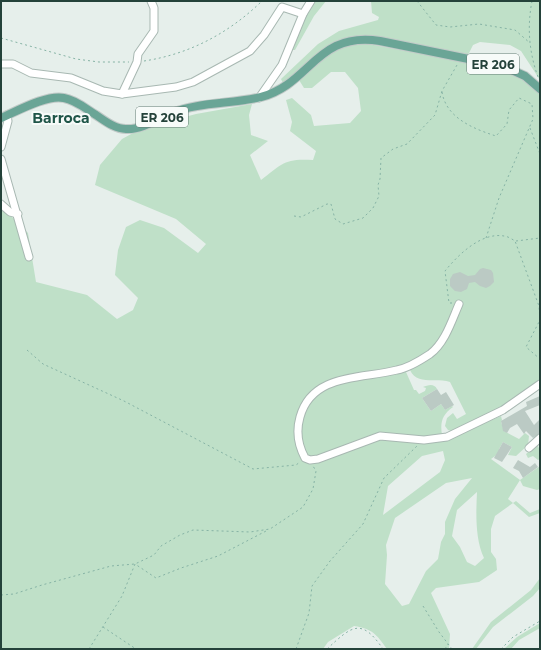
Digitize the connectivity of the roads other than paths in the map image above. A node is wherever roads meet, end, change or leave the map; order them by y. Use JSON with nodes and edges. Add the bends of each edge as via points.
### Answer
{"nodes":[{"id":1,"x":151,"y":1,"type":"edge"},
{"id":2,"x":311,"y":1,"type":"edge"},
{"id":3,"x":303,"y":14,"type":"junction"},
{"id":4,"x":1,"y":64,"type":"edge"},
{"id":5,"x":540,"y":89,"type":"edge"},
{"id":6,"x":122,"y":94,"type":"junction"},
{"id":7,"x":260,"y":98,"type":"junction"},
{"id":8,"x":4,"y":116,"type":"edge"},
{"id":9,"x":1,"y":147,"type":"edge"},
{"id":10,"x":1,"y":159,"type":"edge"},
{"id":11,"x":1,"y":204,"type":"edge"},
{"id":12,"x":18,"y":214,"type":"junction"},
{"id":13,"x":29,"y":257,"type":"dead end"},
{"id":14,"x":459,"y":304,"type":"road end"},
{"id":15,"x":540,"y":384,"type":"edge"},
{"id":16,"x":540,"y":438,"type":"edge"},
{"id":17,"x":529,"y":448,"type":"dead end"}],
"edges":[{"from":1,"to":6,"type":"street","via":[[154,8],[154,31],[138,54],[137,62]]},
{"from":2,"to":3,"type":"street"},
{"from":3,"to":6,"type":"street","via":[[282,7],[250,51],[194,82]]},
{"from":3,"to":7,"type":"street","via":[[282,65]]},
{"from":4,"to":6,"type":"street","via":[[13,64],[31,73],[71,78],[103,91]]},
{"from":5,"to":7,"type":"main road","number":"ER 206","via":[[525,76],[510,68],[371,40],[349,41],[334,46],[282,88]]},
{"from":7,"to":8,"type":"main road","number":"ER 206","via":[[181,110],[128,129],[111,125],[63,97],[43,101]]},
{"from":8,"to":9,"type":"street","via":[[8,121]]},
{"from":10,"to":12,"type":"street"},
{"from":11,"to":12,"type":"street","via":[[10,212]]},
{"from":12,"to":13,"type":"street"},
{"from":14,"to":15,"type":"street","via":[[441,341],[429,354],[399,370],[329,383],[309,398],[302,410],[297,438],[308,459],[318,459],[380,436],[424,440],[447,437],[503,410]]},
{"from":16,"to":17,"type":"street"}]}
